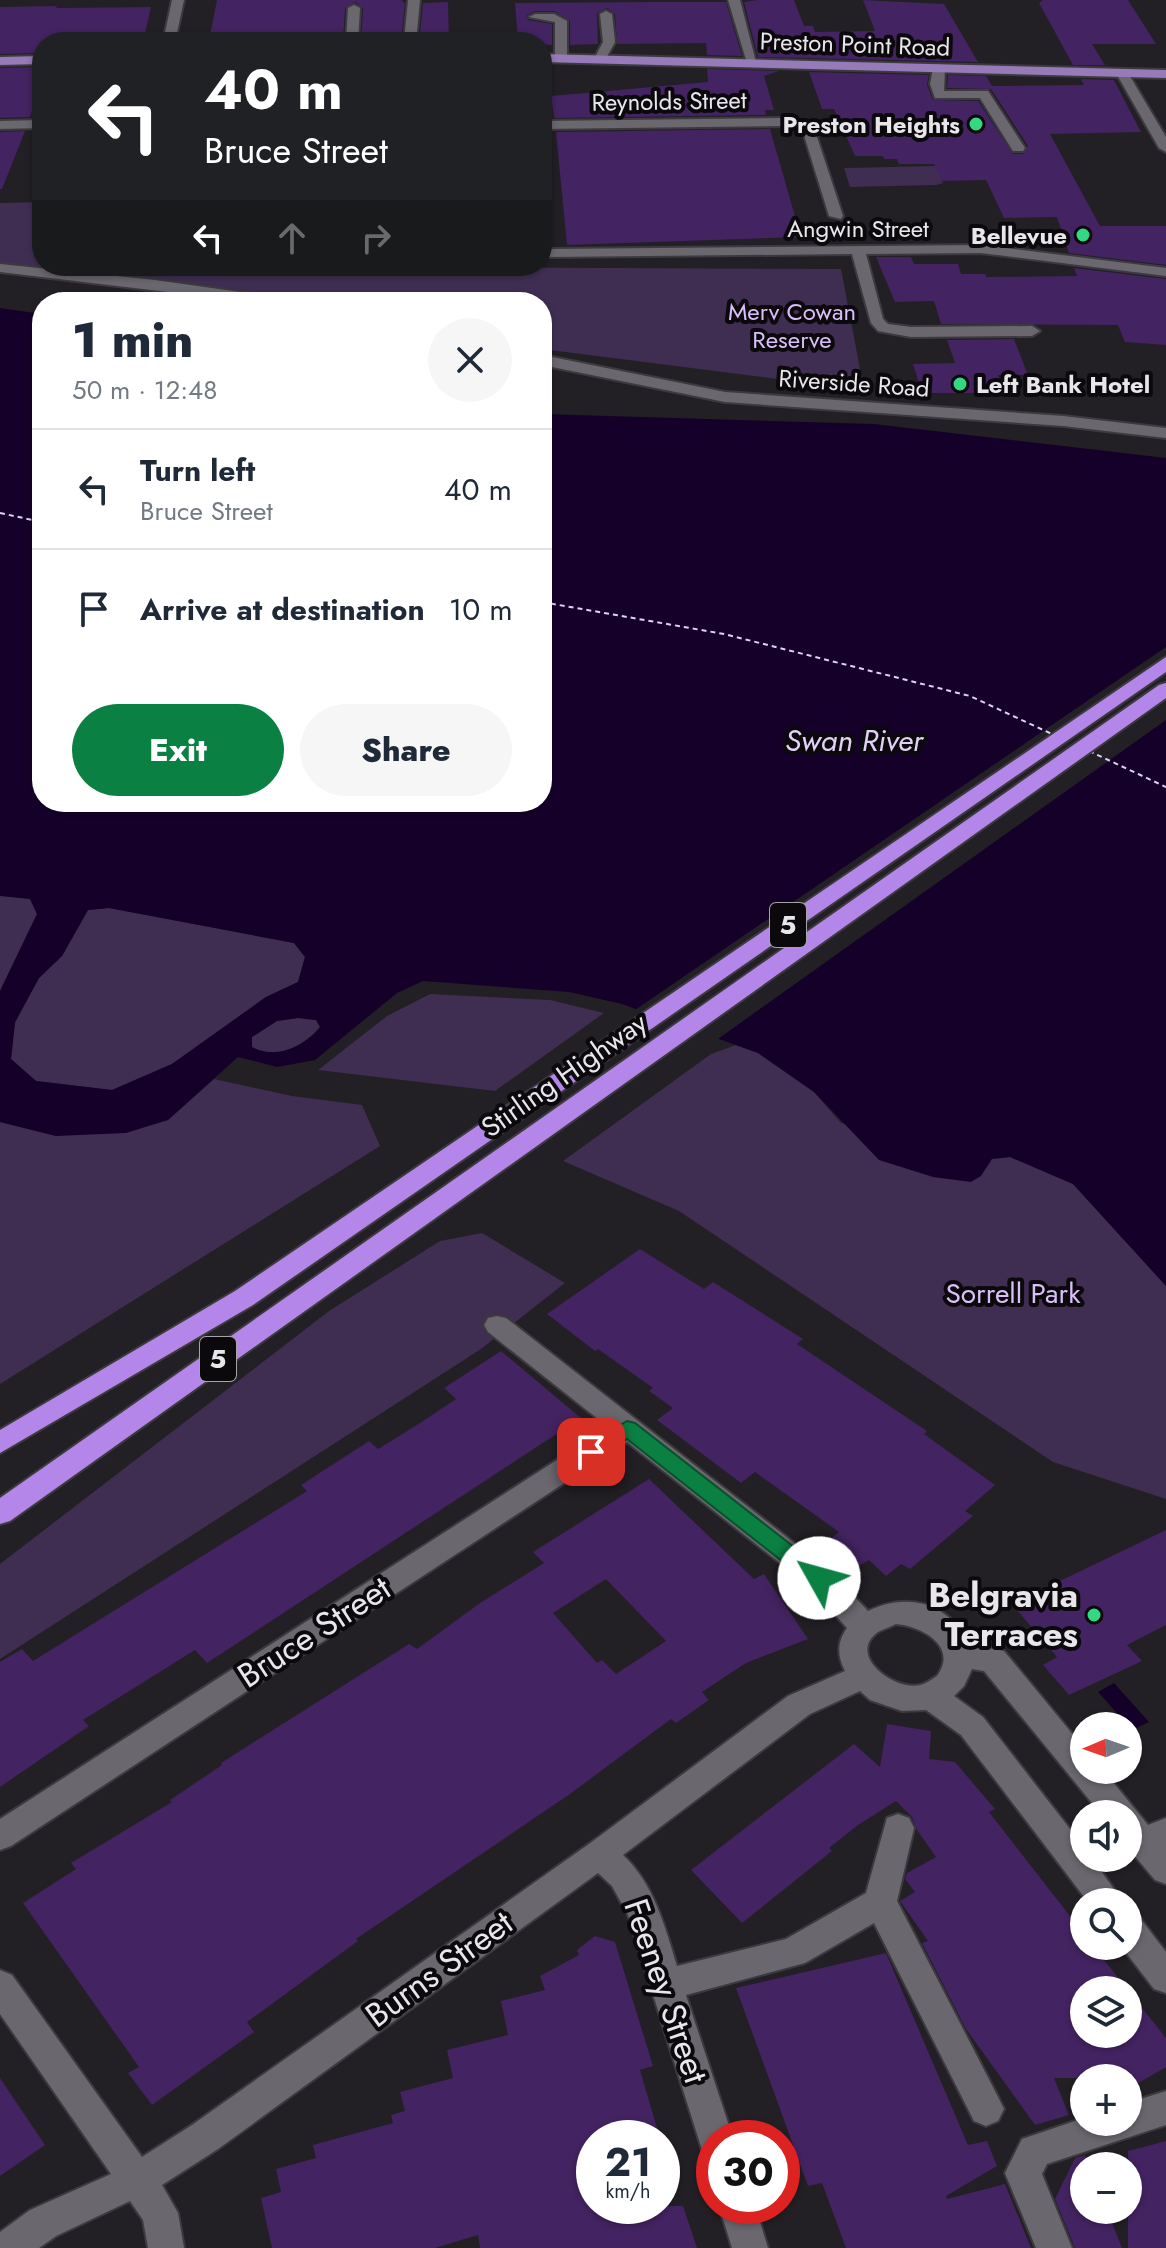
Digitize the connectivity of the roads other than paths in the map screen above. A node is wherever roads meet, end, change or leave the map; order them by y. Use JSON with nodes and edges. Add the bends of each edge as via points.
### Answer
{"nodes":[{"id":1,"x":178,"y":0,"type":"edge"},
{"id":2,"x":414,"y":0,"type":"edge"},
{"id":3,"x":734,"y":0,"type":"edge"},
{"id":4,"x":354,"y":8,"type":"dead end"},
{"id":5,"x":606,"y":14,"type":"dead end"},
{"id":6,"x":535,"y":17,"type":"dead end"},
{"id":7,"x":171,"y":32,"type":"edge"},
{"id":8,"x":353,"y":32,"type":"edge"},
{"id":9,"x":411,"y":32,"type":"edge"},
{"id":10,"x":552,"y":58,"type":"edge"},
{"id":11,"x":561,"y":58,"type":"junction"},
{"id":12,"x":600,"y":59,"type":"junction"},
{"id":13,"x":32,"y":60,"type":"edge"},
{"id":14,"x":0,"y":61,"type":"edge"},
{"id":15,"x":753,"y":63,"type":"junction"},
{"id":16,"x":939,"y":68,"type":"junction"},
{"id":17,"x":1122,"y":73,"type":"junction"},
{"id":18,"x":1166,"y":74,"type":"edge"},
{"id":19,"x":32,"y":124,"type":"edge"},
{"id":20,"x":0,"y":125,"type":"edge"},
{"id":21,"x":552,"y":125,"type":"edge"},
{"id":22,"x":1018,"y":148,"type":"dead end"},
{"id":23,"x":1166,"y":148,"type":"edge"},
{"id":24,"x":836,"y":216,"type":"dead end"},
{"id":25,"x":858,"y":250,"type":"junction"},
{"id":26,"x":552,"y":251,"type":"edge"},
{"id":27,"x":0,"y":271,"type":"edge"},
{"id":28,"x":1166,"y":272,"type":"edge"},
{"id":29,"x":32,"y":274,"type":"edge"},
{"id":30,"x":32,"y":275,"type":"edge"},
{"id":31,"x":43,"y":276,"type":"edge"},
{"id":32,"x":60,"y":276,"type":"edge"},
{"id":33,"x":174,"y":292,"type":"edge"},
{"id":34,"x":212,"y":292,"type":"edge"},
{"id":35,"x":1032,"y":331,"type":"dead end"},
{"id":36,"x":552,"y":360,"type":"edge"},
{"id":37,"x":552,"y":360,"type":"edge"},
{"id":38,"x":1166,"y":426,"type":"edge"},
{"id":39,"x":1166,"y":433,"type":"edge"},
{"id":40,"x":1166,"y":663,"type":"edge"},
{"id":41,"x":1166,"y":689,"type":"edge"},
{"id":42,"x":497,"y":1325,"type":"dead end"},
{"id":43,"x":627,"y":1429,"type":"junction"},
{"id":44,"x":0,"y":1443,"type":"edge"},
{"id":45,"x":0,"y":1513,"type":"edge"},
{"id":46,"x":863,"y":1625,"type":"junction"},
{"id":47,"x":958,"y":1654,"type":"junction"},
{"id":48,"x":861,"y":1677,"type":"junction"},
{"id":49,"x":930,"y":1696,"type":"junction"},
{"id":50,"x":1108,"y":1800,"type":"edge"},
{"id":51,"x":898,"y":1828,"type":"dead end"},
{"id":52,"x":1146,"y":1833,"type":"edge"},
{"id":53,"x":0,"y":1836,"type":"edge"},
{"id":54,"x":600,"y":1854,"type":"junction"},
{"id":55,"x":1166,"y":1870,"type":"edge"},
{"id":56,"x":1096,"y":1888,"type":"edge"},
{"id":57,"x":880,"y":1902,"type":"junction"},
{"id":58,"x":1142,"y":1947,"type":"edge"},
{"id":59,"x":1166,"y":1978,"type":"edge"},
{"id":60,"x":668,"y":1984,"type":"junction"},
{"id":61,"x":0,"y":1986,"type":"edge"},
{"id":62,"x":1166,"y":2108,"type":"edge"},
{"id":63,"x":986,"y":2109,"type":"dead end"},
{"id":64,"x":1142,"y":2116,"type":"edge"},
{"id":65,"x":710,"y":2120,"type":"edge"},
{"id":66,"x":1080,"y":2136,"type":"edge"},
{"id":67,"x":137,"y":2180,"type":"junction"},
{"id":68,"x":743,"y":2224,"type":"edge"},
{"id":69,"x":9,"y":2248,"type":"edge"},
{"id":70,"x":166,"y":2248,"type":"edge"},
{"id":71,"x":750,"y":2248,"type":"edge"},
{"id":72,"x":1054,"y":2248,"type":"edge"}],
"edges":[{"from":1,"to":7,"type":"street"},
{"from":2,"to":9,"type":"street"},
{"from":3,"to":15,"type":"street"},
{"from":4,"to":8,"type":"street"},
{"from":5,"to":12,"type":"street","via":[[609,42]]},
{"from":6,"to":11,"type":"street","via":[[561,21]]},
{"from":10,"to":11,"type":"main road","name":"Preston Point Road"},
{"from":11,"to":12,"type":"main road","name":"Preston Point Road"},
{"from":12,"to":15,"type":"main road","name":"Preston Point Road"},
{"from":13,"to":14,"type":"main road"},
{"from":15,"to":16,"type":"main road","name":"Preston Point Road"},
{"from":16,"to":17,"type":"main road","name":"Preston Point Road"},
{"from":16,"to":22,"type":"street","via":[[939,95],[984,94]]},
{"from":17,"to":18,"type":"main road","name":"Preston Point Road"},
{"from":17,"to":23,"type":"street"},
{"from":19,"to":20,"type":"street"},
{"from":21,"to":24,"type":"street","name":"Reynolds Street","via":[[796,123],[809,131]]},
{"from":25,"to":26,"type":"street","name":"Angwin Street"},
{"from":25,"to":28,"type":"street","name":"Angwin Street","via":[[1013,251]]},
{"from":25,"to":35,"type":"street","via":[[876,320],[883,328]]},
{"from":27,"to":29,"type":"street"},
{"from":27,"to":30,"type":"street"},
{"from":31,"to":33,"type":"street"},
{"from":32,"to":34,"type":"street"},
{"from":36,"to":38,"type":"street","name":"Riverside Road","via":[[725,390]]},
{"from":37,"to":39,"type":"street","name":"Riverside Road","via":[[751,400]]},
{"from":40,"to":44,"type":"highway","name":"Stirling Highway","number":"5","via":[[244,1298]]},
{"from":41,"to":45,"type":"highway","name":"Stirling Highway","number":"5"},
{"from":42,"to":43,"type":"street"},
{"from":43,"to":46,"type":"street","via":[[819,1578]]},
{"from":43,"to":53,"type":"street","name":"Bruce Street"},
{"from":46,"to":47,"type":"street","via":[[877,1616],[914,1613],[949,1633]]},
{"from":46,"to":48,"type":"street","via":[[852,1647]]},
{"from":47,"to":49,"type":"street","via":[[953,1679]]},
{"from":47,"to":50,"type":"street","via":[[993,1660]]},
{"from":48,"to":49,"type":"street","via":[[894,1697]]},
{"from":48,"to":54,"type":"street","name":"Burns Street","via":[[799,1705]]},
{"from":49,"to":56,"type":"street","via":[[972,1726]]},
{"from":51,"to":57,"type":"street"},
{"from":52,"to":55,"type":"street"},
{"from":54,"to":60,"type":"street","name":"Feeney Street","via":[[623,1876],[643,1911]]},
{"from":54,"to":67,"type":"street","name":"Burns Street"},
{"from":57,"to":60,"type":"street","via":[[793,1952]]},
{"from":57,"to":63,"type":"street"},
{"from":58,"to":59,"type":"street"},
{"from":60,"to":65,"type":"street","name":"Feeney Street"},
{"from":61,"to":67,"type":"street"},
{"from":62,"to":64,"type":"street"},
{"from":66,"to":72,"type":"street","via":[[1035,2151],[1023,2173]]},
{"from":67,"to":69,"type":"street","name":"Burns Street","via":[[43,2223]]},
{"from":67,"to":70,"type":"street","via":[[160,2213]]},
{"from":68,"to":71,"type":"street"}]}
